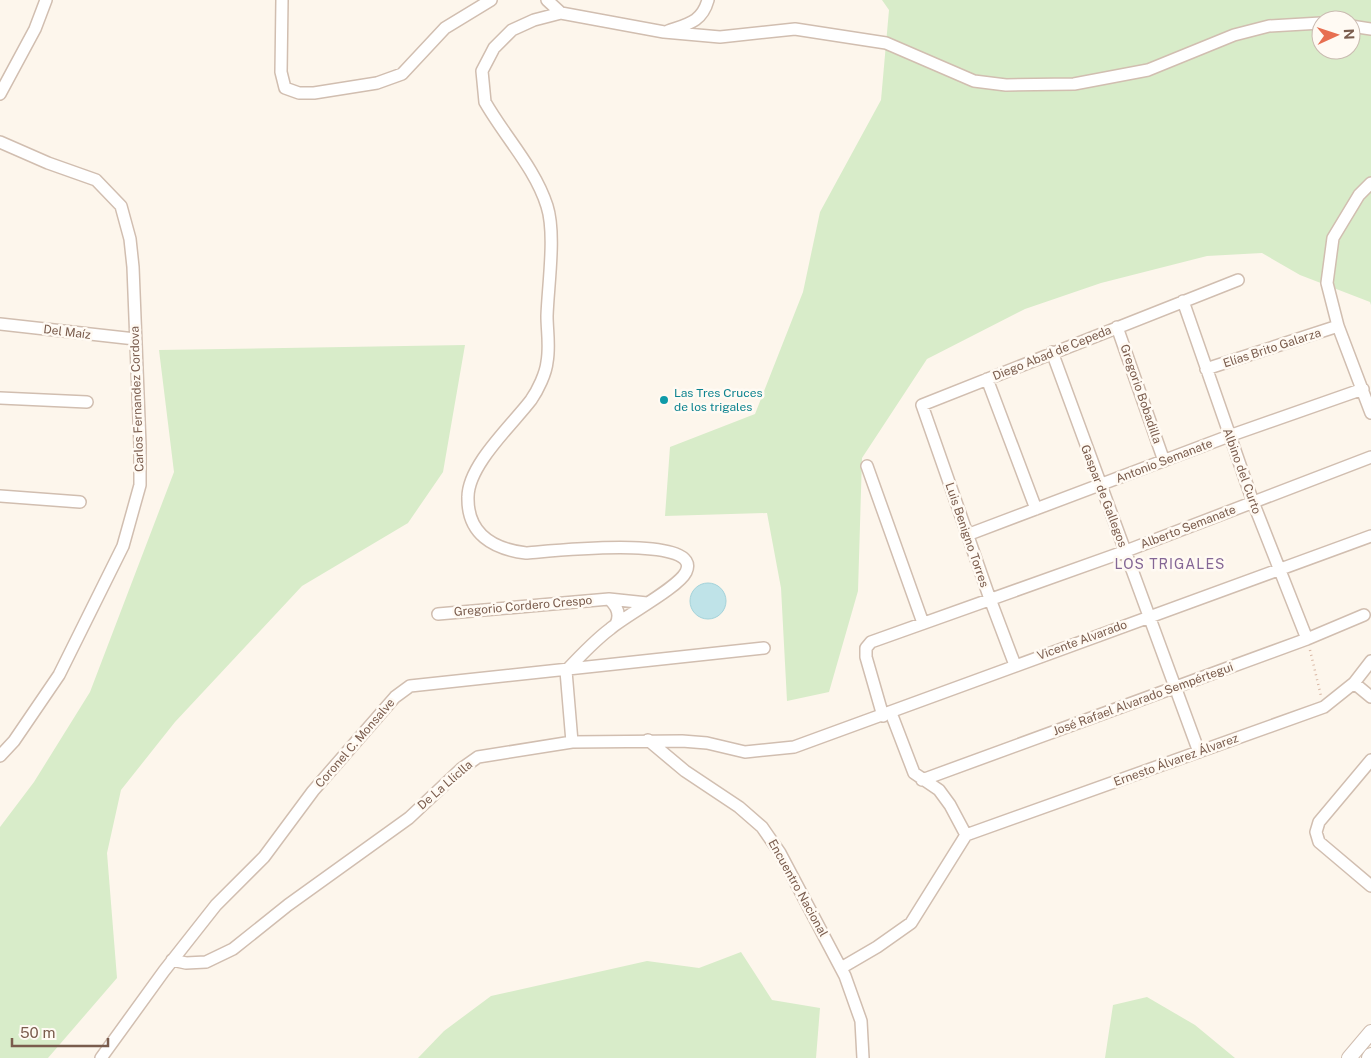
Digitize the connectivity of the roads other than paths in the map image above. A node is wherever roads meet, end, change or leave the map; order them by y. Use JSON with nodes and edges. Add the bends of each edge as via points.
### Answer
{"nodes":[{"id":1,"x":46,"y":0,"type":"edge"},
{"id":2,"x":282,"y":0,"type":"edge"},
{"id":3,"x":491,"y":0,"type":"edge"},
{"id":4,"x":548,"y":0,"type":"edge"},
{"id":5,"x":708,"y":0,"type":"edge"},
{"id":6,"x":560,"y":13,"type":"junction"},
{"id":7,"x":1311,"y":24,"type":"edge"},
{"id":8,"x":664,"y":32,"type":"junction"},
{"id":9,"x":0,"y":94,"type":"edge"},
{"id":10,"x":0,"y":142,"type":"edge"},
{"id":11,"x":1371,"y":183,"type":"edge"},
{"id":12,"x":1238,"y":280,"type":"dead end"},
{"id":13,"x":1183,"y":301,"type":"junction"},
{"id":14,"x":0,"y":324,"type":"edge"},
{"id":15,"x":1338,"y":326,"type":"junction"},
{"id":16,"x":1117,"y":327,"type":"junction"},
{"id":17,"x":135,"y":339,"type":"junction"},
{"id":18,"x":1052,"y":352,"type":"junction"},
{"id":19,"x":1206,"y":369,"type":"junction"},
{"id":20,"x":987,"y":379,"type":"junction"},
{"id":21,"x":1363,"y":389,"type":"junction"},
{"id":22,"x":0,"y":398,"type":"edge"},
{"id":23,"x":87,"y":402,"type":"dead end"},
{"id":24,"x":922,"y":404,"type":"joint"},
{"id":25,"x":1371,"y":413,"type":"edge"},
{"id":26,"x":1229,"y":436,"type":"junction"},
{"id":27,"x":1371,"y":457,"type":"edge"},
{"id":28,"x":1164,"y":461,"type":"junction"},
{"id":29,"x":867,"y":466,"type":"dead end"},
{"id":30,"x":1099,"y":485,"type":"junction"},
{"id":31,"x":0,"y":496,"type":"edge"},
{"id":32,"x":80,"y":502,"type":"dead end"},
{"id":33,"x":1253,"y":502,"type":"junction"},
{"id":34,"x":1036,"y":509,"type":"junction"},
{"id":35,"x":967,"y":535,"type":"junction"},
{"id":36,"x":1371,"y":536,"type":"edge"},
{"id":37,"x":1126,"y":551,"type":"junction"},
{"id":38,"x":1280,"y":569,"type":"junction"},
{"id":39,"x":609,"y":598,"type":"junction"},
{"id":40,"x":990,"y":599,"type":"junction"},
{"id":41,"x":647,"y":603,"type":"junction"},
{"id":42,"x":438,"y":614,"type":"dead end"},
{"id":43,"x":1148,"y":616,"type":"junction"},
{"id":44,"x":1364,"y":616,"type":"dead end"},
{"id":45,"x":923,"y":623,"type":"junction"},
{"id":46,"x":616,"y":624,"type":"junction"},
{"id":47,"x":1307,"y":639,"type":"junction"},
{"id":48,"x":764,"y":648,"type":"dead end"},
{"id":49,"x":1371,"y":661,"type":"edge"},
{"id":50,"x":1015,"y":665,"type":"junction"},
{"id":51,"x":566,"y":671,"type":"junction"},
{"id":52,"x":1354,"y":683,"type":"junction"},
{"id":53,"x":1174,"y":688,"type":"junction"},
{"id":54,"x":1371,"y":697,"type":"edge"},
{"id":55,"x":887,"y":714,"type":"junction"},
{"id":56,"x":648,"y":740,"type":"junction"},
{"id":57,"x":572,"y":742,"type":"junction"},
{"id":58,"x":794,"y":747,"type":"joint"},
{"id":59,"x":1199,"y":752,"type":"junction"},
{"id":60,"x":0,"y":756,"type":"edge"},
{"id":61,"x":1371,"y":760,"type":"edge"},
{"id":62,"x":922,"y":780,"type":"junction"},
{"id":63,"x":966,"y":836,"type":"junction"},
{"id":64,"x":1369,"y":881,"type":"edge"},
{"id":65,"x":172,"y":960,"type":"junction"},
{"id":66,"x":841,"y":968,"type":"junction"},
{"id":67,"x":1371,"y":1032,"type":"edge"},
{"id":68,"x":1371,"y":1055,"type":"edge"},
{"id":69,"x":101,"y":1058,"type":"edge"},
{"id":70,"x":863,"y":1058,"type":"edge"},
{"id":71,"x":1349,"y":1058,"type":"edge"},
{"id":72,"x":1368,"y":1058,"type":"edge"}],
"edges":[{"from":1,"to":9,"type":"street","via":[[35,30]]},
{"from":2,"to":3,"type":"street","via":[[281,72],[285,88],[299,93],[377,83],[402,74],[445,28]]},
{"from":4,"to":6,"type":"street"},
{"from":5,"to":8,"type":"street","via":[[705,12],[694,22]]},
{"from":6,"to":8,"type":"street"},
{"from":6,"to":41,"type":"street","via":[[512,30],[494,48],[482,71],[485,102],[537,182],[548,208],[551,232],[549,341],[547,364],[532,398],[478,466],[468,496],[471,521],[493,545],[508,551],[526,553],[645,547],[668,550],[686,560],[686,574]]},
{"from":7,"to":8,"type":"street","via":[[1268,26],[1215,42],[1148,70],[1074,84],[1047,85],[974,81],[886,43],[795,29],[720,37]]},
{"from":10,"to":17,"type":"street","name":"Carlos Fernandez Cordova","via":[[96,180],[121,206],[133,267]]},
{"from":11,"to":15,"type":"street","via":[[1359,196],[1334,238],[1327,283]]},
{"from":12,"to":13,"type":"street","name":"Diego Abad de Cepeda"},
{"from":13,"to":16,"type":"street","name":"Diego Abad de Cepeda"},
{"from":13,"to":19,"type":"street","name":"Albino del Curto"},
{"from":14,"to":17,"type":"street","name":"Del Maíz"},
{"from":15,"to":19,"type":"street","name":"Elías Brito Galarza"},
{"from":15,"to":21,"type":"street"},
{"from":16,"to":18,"type":"street","name":"Diego Abad de Cepeda"},
{"from":16,"to":28,"type":"street","name":"Gregorio Bobadilla"},
{"from":17,"to":60,"type":"street","name":"Carlos Fernandez Cordova","via":[[140,485],[123,546],[59,675]]},
{"from":18,"to":20,"type":"street","name":"Diego Abad de Cepeda"},
{"from":18,"to":30,"type":"street","name":"Gaspar de Gallegos"},
{"from":19,"to":26,"type":"street","name":"Albino del Curto"},
{"from":20,"to":24,"type":"street","name":"Diego Abad de Cepeda"},
{"from":20,"to":34,"type":"street"},
{"from":21,"to":25,"type":"street"},
{"from":21,"to":26,"type":"street","name":"Antonio Semanate"},
{"from":22,"to":23,"type":"street"},
{"from":24,"to":35,"type":"street","name":"Luis Benigno Torres"},
{"from":26,"to":28,"type":"street","name":"Antonio Semanate"},
{"from":26,"to":33,"type":"street","name":"Albino del Curto"},
{"from":27,"to":33,"type":"street","name":"Alberto Semanate"},
{"from":28,"to":30,"type":"street","name":"Antonio Semanate"},
{"from":29,"to":45,"type":"street"},
{"from":30,"to":34,"type":"street","name":"Antonio Semanate"},
{"from":30,"to":37,"type":"street","name":"Gaspar de Gallegos"},
{"from":31,"to":32,"type":"street"},
{"from":33,"to":37,"type":"street","name":"Alberto Semanate"},
{"from":33,"to":38,"type":"street","name":"Albino del Curto"},
{"from":34,"to":35,"type":"street","name":"Antonio Semanate"},
{"from":35,"to":40,"type":"street","name":"Luis Benigno Torres"},
{"from":36,"to":38,"type":"street","name":"Vicente Alvarado"},
{"from":37,"to":40,"type":"street","name":"Alberto Semanate"},
{"from":37,"to":43,"type":"street","name":"Gaspar de Gallegos"},
{"from":38,"to":43,"type":"street","name":"Vicente Alvarado"},
{"from":38,"to":47,"type":"street","name":"Albino del Curto"},
{"from":39,"to":41,"type":"street","name":"Gregorio Cordero Crespo"},
{"from":39,"to":42,"type":"street","name":"Gregorio Cordero Crespo"},
{"from":39,"to":46,"type":"street","name":"Gregorio Cordero Crespo","via":[[617,608]]},
{"from":40,"to":45,"type":"street","name":"Alberto Semanate"},
{"from":40,"to":50,"type":"street","name":"Luis Benigno Torres"},
{"from":41,"to":46,"type":"street"},
{"from":43,"to":50,"type":"street","name":"Vicente Alvarado"},
{"from":43,"to":53,"type":"street","name":"Gaspar de Gallegos"},
{"from":44,"to":47,"type":"street","name":"José Rafael Alvarado Sempértegui"},
{"from":45,"to":55,"type":"street","name":"Alberto Semanate","via":[[871,642],[866,648],[866,657]]},
{"from":46,"to":51,"type":"street"},
{"from":47,"to":53,"type":"street","name":"José Rafael Alvarado Sempértegui"},
{"from":48,"to":51,"type":"street","name":"Coronel C. Monsalve"},
{"from":49,"to":52,"type":"street","name":"Ernesto Álvarez Álvarez"},
{"from":50,"to":55,"type":"street","name":"Vicente Alvarado"},
{"from":51,"to":57,"type":"street"},
{"from":51,"to":65,"type":"street","name":"Coronel C. Monsalve","via":[[410,686],[395,697],[313,791],[264,857],[216,905]]},
{"from":52,"to":54,"type":"street"},
{"from":52,"to":59,"type":"street","name":"Ernesto Álvarez Álvarez","via":[[1324,706]]},
{"from":53,"to":59,"type":"street","name":"Gaspar de Gallegos"},
{"from":53,"to":62,"type":"street","name":"José Rafael Alvarado Sempértegui"},
{"from":55,"to":58,"type":"street","name":"Vicente Alvarado"},
{"from":55,"to":62,"type":"street","via":[[914,773]]},
{"from":56,"to":57,"type":"street","name":"De La Lliclla"},
{"from":56,"to":58,"type":"street","name":"De La Lliclla","via":[[707,743],[745,752]]},
{"from":56,"to":66,"type":"street","name":"Encuentro Nacional","via":[[762,827],[780,853]]},
{"from":57,"to":65,"type":"street","name":"De La Lliclla","via":[[478,757],[409,818],[233,949],[206,962]]},
{"from":59,"to":63,"type":"street","name":"Ernesto Álvarez Álvarez"},
{"from":61,"to":64,"type":"street","via":[[1319,822],[1316,832],[1318,842]]},
{"from":62,"to":63,"type":"street","via":[[939,790]]},
{"from":63,"to":66,"type":"street","via":[[911,923]]},
{"from":65,"to":69,"type":"street","name":"Coronel C. Monsalve"},
{"from":66,"to":70,"type":"street","name":"Encuentro Nacional","via":[[861,1021]]},
{"from":67,"to":71,"type":"street"},
{"from":68,"to":72,"type":"street"}]}
